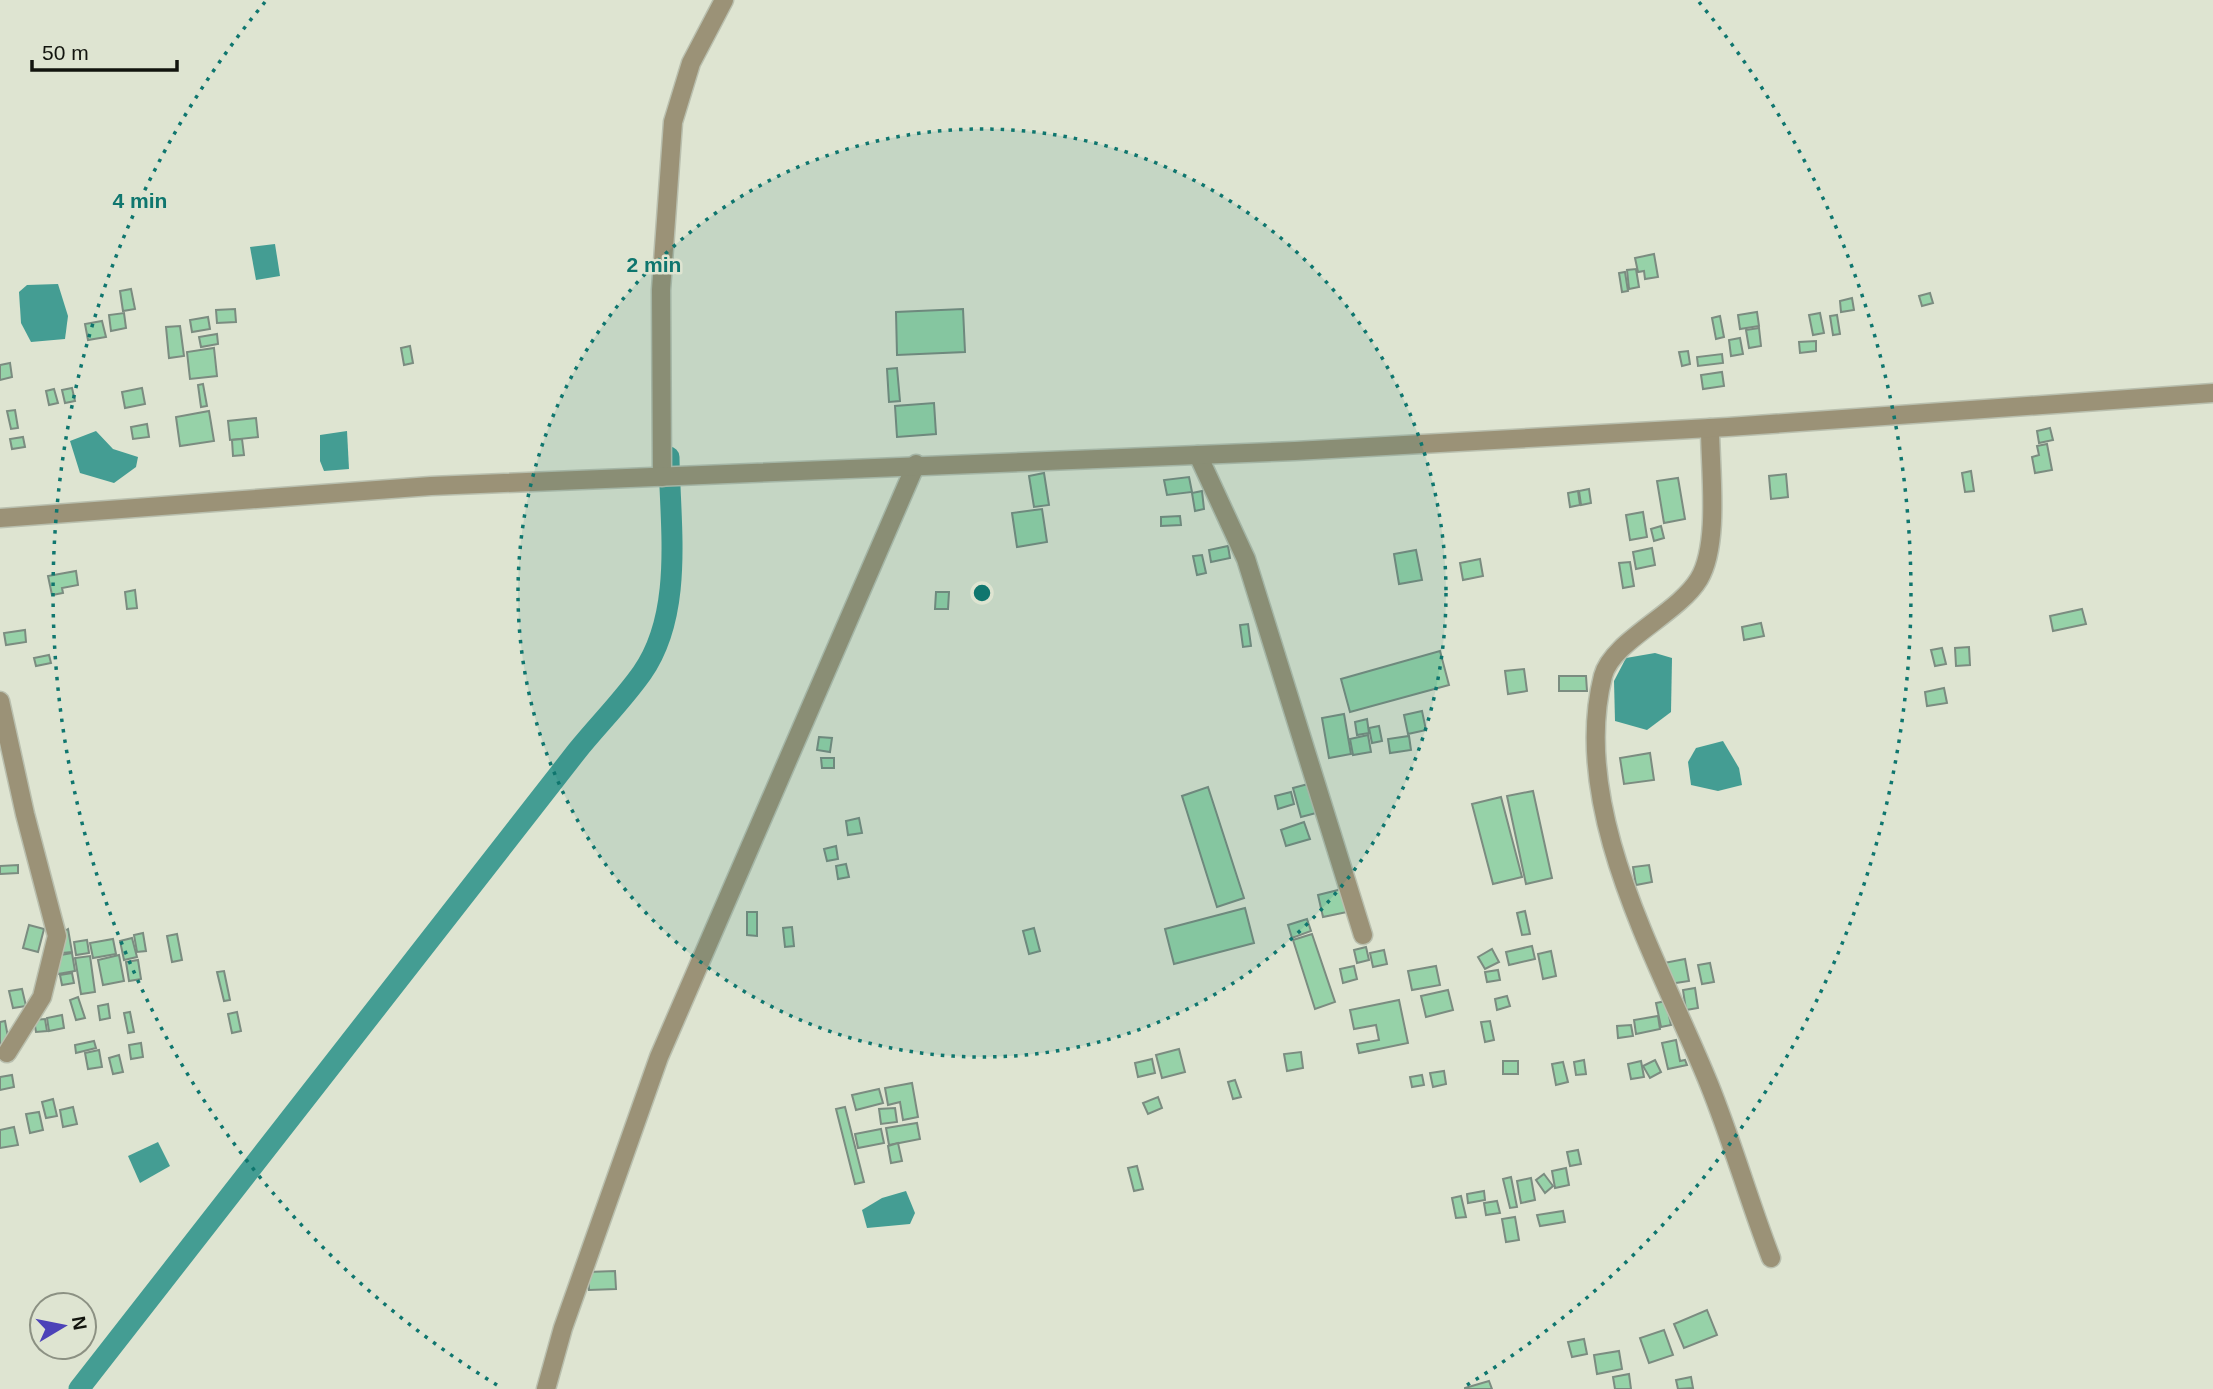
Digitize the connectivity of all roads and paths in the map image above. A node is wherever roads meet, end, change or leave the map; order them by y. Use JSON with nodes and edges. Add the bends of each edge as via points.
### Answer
{"nodes":[{"id":1,"x":724,"y":0,"type":"edge"},
{"id":2,"x":2213,"y":393,"type":"edge"},
{"id":3,"x":1710,"y":428,"type":"junction"},
{"id":4,"x":1198,"y":455,"type":"junction"},
{"id":5,"x":916,"y":464,"type":"junction"},
{"id":6,"x":662,"y":477,"type":"junction"},
{"id":7,"x":0,"y":518,"type":"edge"},
{"id":8,"x":0,"y":701,"type":"edge"},
{"id":9,"x":1363,"y":935,"type":"dead end"},
{"id":10,"x":7,"y":1053,"type":"dead end"},
{"id":11,"x":1771,"y":1258,"type":"dead end"},
{"id":12,"x":546,"y":1389,"type":"edge"}],
"edges":[{"from":1,"to":6,"type":"street","via":[[691,63],[673,122],[662,290]]},
{"from":2,"to":3,"type":"street"},
{"from":3,"to":4,"type":"street"},
{"from":3,"to":11,"type":"street","via":[[1710,547],[1700,578],[1685,597],[1627,642],[1604,671],[1596,739],[1615,854],[1676,1014],[1709,1084]]},
{"from":4,"to":5,"type":"street"},
{"from":4,"to":9,"type":"street","via":[[1246,559]]},
{"from":5,"to":6,"type":"street"},
{"from":5,"to":12,"type":"street","via":[[659,1057],[567,1316]]},
{"from":6,"to":7,"type":"street","via":[[431,486]]},
{"from":8,"to":10,"type":"street","via":[[57,936],[43,997]]}]}
